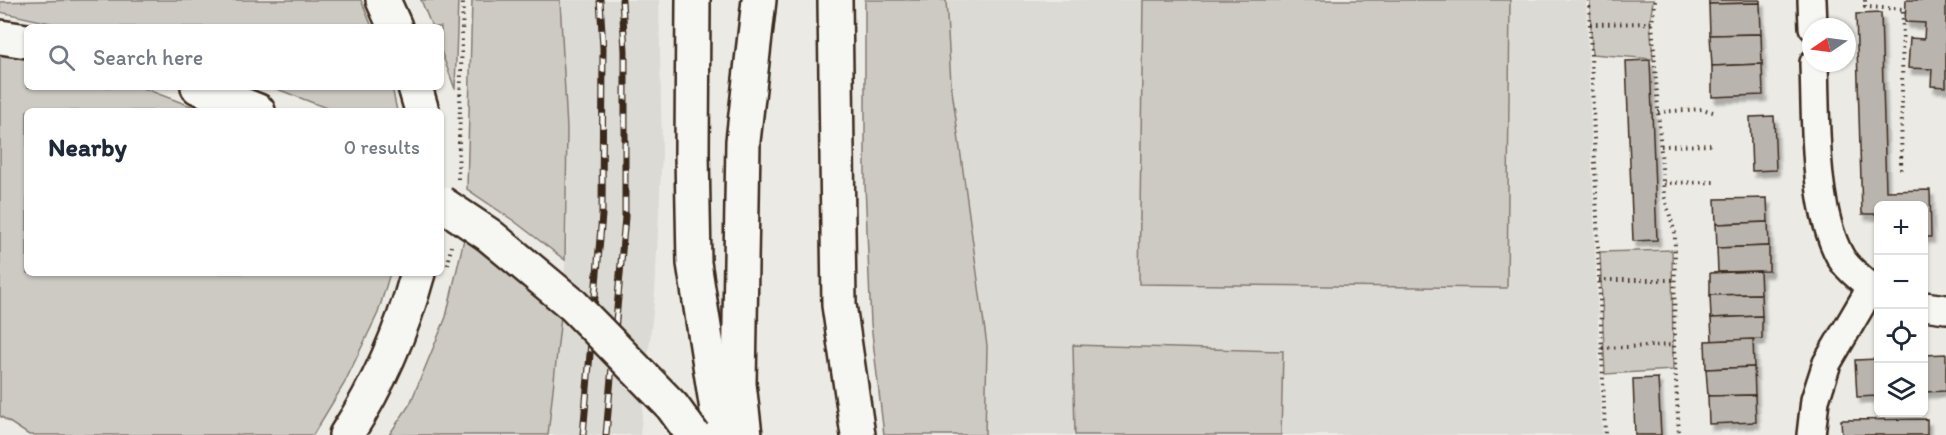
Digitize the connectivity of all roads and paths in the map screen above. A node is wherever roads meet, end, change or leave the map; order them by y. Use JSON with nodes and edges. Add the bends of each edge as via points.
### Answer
{"nodes":[{"id":1,"x":383,"y":0,"type":"edge"},
{"id":2,"x":693,"y":0,"type":"edge"},
{"id":3,"x":759,"y":0,"type":"edge"},
{"id":4,"x":835,"y":0,"type":"edge"},
{"id":5,"x":1589,"y":0,"type":"edge"},
{"id":6,"x":1655,"y":0,"type":"edge"},
{"id":7,"x":1812,"y":0,"type":"edge"},
{"id":8,"x":1865,"y":0,"type":"edge"},
{"id":9,"x":1813,"y":18,"type":"edge"},
{"id":10,"x":1652,"y":23,"type":"junction"},
{"id":11,"x":394,"y":24,"type":"edge"},
{"id":12,"x":1590,"y":24,"type":"junction"},
{"id":13,"x":0,"y":36,"type":"edge"},
{"id":14,"x":24,"y":40,"type":"edge"},
{"id":15,"x":1814,"y":72,"type":"edge"},
{"id":16,"x":206,"y":90,"type":"edge"},
{"id":17,"x":416,"y":90,"type":"edge"},
{"id":18,"x":250,"y":108,"type":"edge"},
{"id":19,"x":421,"y":108,"type":"edge"},
{"id":20,"x":1658,"y":112,"type":"junction"},
{"id":21,"x":1713,"y":112,"type":"dead end"},
{"id":22,"x":1713,"y":145,"type":"dead end"},
{"id":23,"x":1661,"y":146,"type":"junction"},
{"id":24,"x":1901,"y":171,"type":"dead end"},
{"id":25,"x":1715,"y":182,"type":"dead end"},
{"id":26,"x":1664,"y":183,"type":"junction"},
{"id":27,"x":444,"y":205,"type":"edge"},
{"id":28,"x":417,"y":276,"type":"edge"},
{"id":29,"x":1599,"y":280,"type":"junction"},
{"id":30,"x":1674,"y":280,"type":"junction"},
{"id":31,"x":1874,"y":289,"type":"edge"},
{"id":32,"x":1874,"y":292,"type":"edge"},
{"id":33,"x":1928,"y":307,"type":"edge"},
{"id":34,"x":1946,"y":309,"type":"edge"},
{"id":35,"x":1674,"y":345,"type":"junction"},
{"id":36,"x":1602,"y":348,"type":"junction"},
{"id":37,"x":346,"y":435,"type":"edge"},
{"id":38,"x":693,"y":435,"type":"edge"},
{"id":39,"x":721,"y":435,"type":"edge"},
{"id":40,"x":745,"y":435,"type":"edge"},
{"id":41,"x":858,"y":435,"type":"edge"},
{"id":42,"x":1605,"y":435,"type":"edge"},
{"id":43,"x":1679,"y":435,"type":"edge"},
{"id":44,"x":1812,"y":435,"type":"edge"}],
"edges":[{"from":1,"to":11,"type":"main road"},
{"from":2,"to":39,"type":"main road","via":[[694,263]]},
{"from":3,"to":40,"type":"main road","via":[[743,141],[739,384]]},
{"from":4,"to":41,"type":"main road","via":[[839,305]]},
{"from":5,"to":12,"type":"path"},
{"from":6,"to":10,"type":"path"},
{"from":7,"to":9,"type":"street"},
{"from":8,"to":24,"type":"path","via":[[1865,7],[1903,9]]},
{"from":10,"to":12,"type":"path"},
{"from":10,"to":20,"type":"path"},
{"from":12,"to":29,"type":"path"},
{"from":13,"to":14,"type":"main road"},
{"from":15,"to":31,"type":"street","via":[[1820,187],[1827,223],[1842,259]]},
{"from":16,"to":18,"type":"main road"},
{"from":17,"to":19,"type":"main road"},
{"from":20,"to":21,"type":"path"},
{"from":20,"to":23,"type":"path"},
{"from":22,"to":23,"type":"path"},
{"from":23,"to":26,"type":"path"},
{"from":25,"to":26,"type":"path"},
{"from":26,"to":30,"type":"path","via":[[1675,233]]},
{"from":27,"to":38,"type":"main road","bridge":true,"via":[[489,235],[573,305],[672,406]]},
{"from":28,"to":37,"type":"main road","via":[[381,375]]},
{"from":29,"to":30,"type":"path"},
{"from":29,"to":36,"type":"path"},
{"from":30,"to":35,"type":"path"},
{"from":32,"to":44,"type":"street","via":[[1827,363],[1815,400]]},
{"from":33,"to":34,"type":"street"},
{"from":35,"to":36,"type":"path"},
{"from":35,"to":43,"type":"path"},
{"from":36,"to":42,"type":"path"}]}
